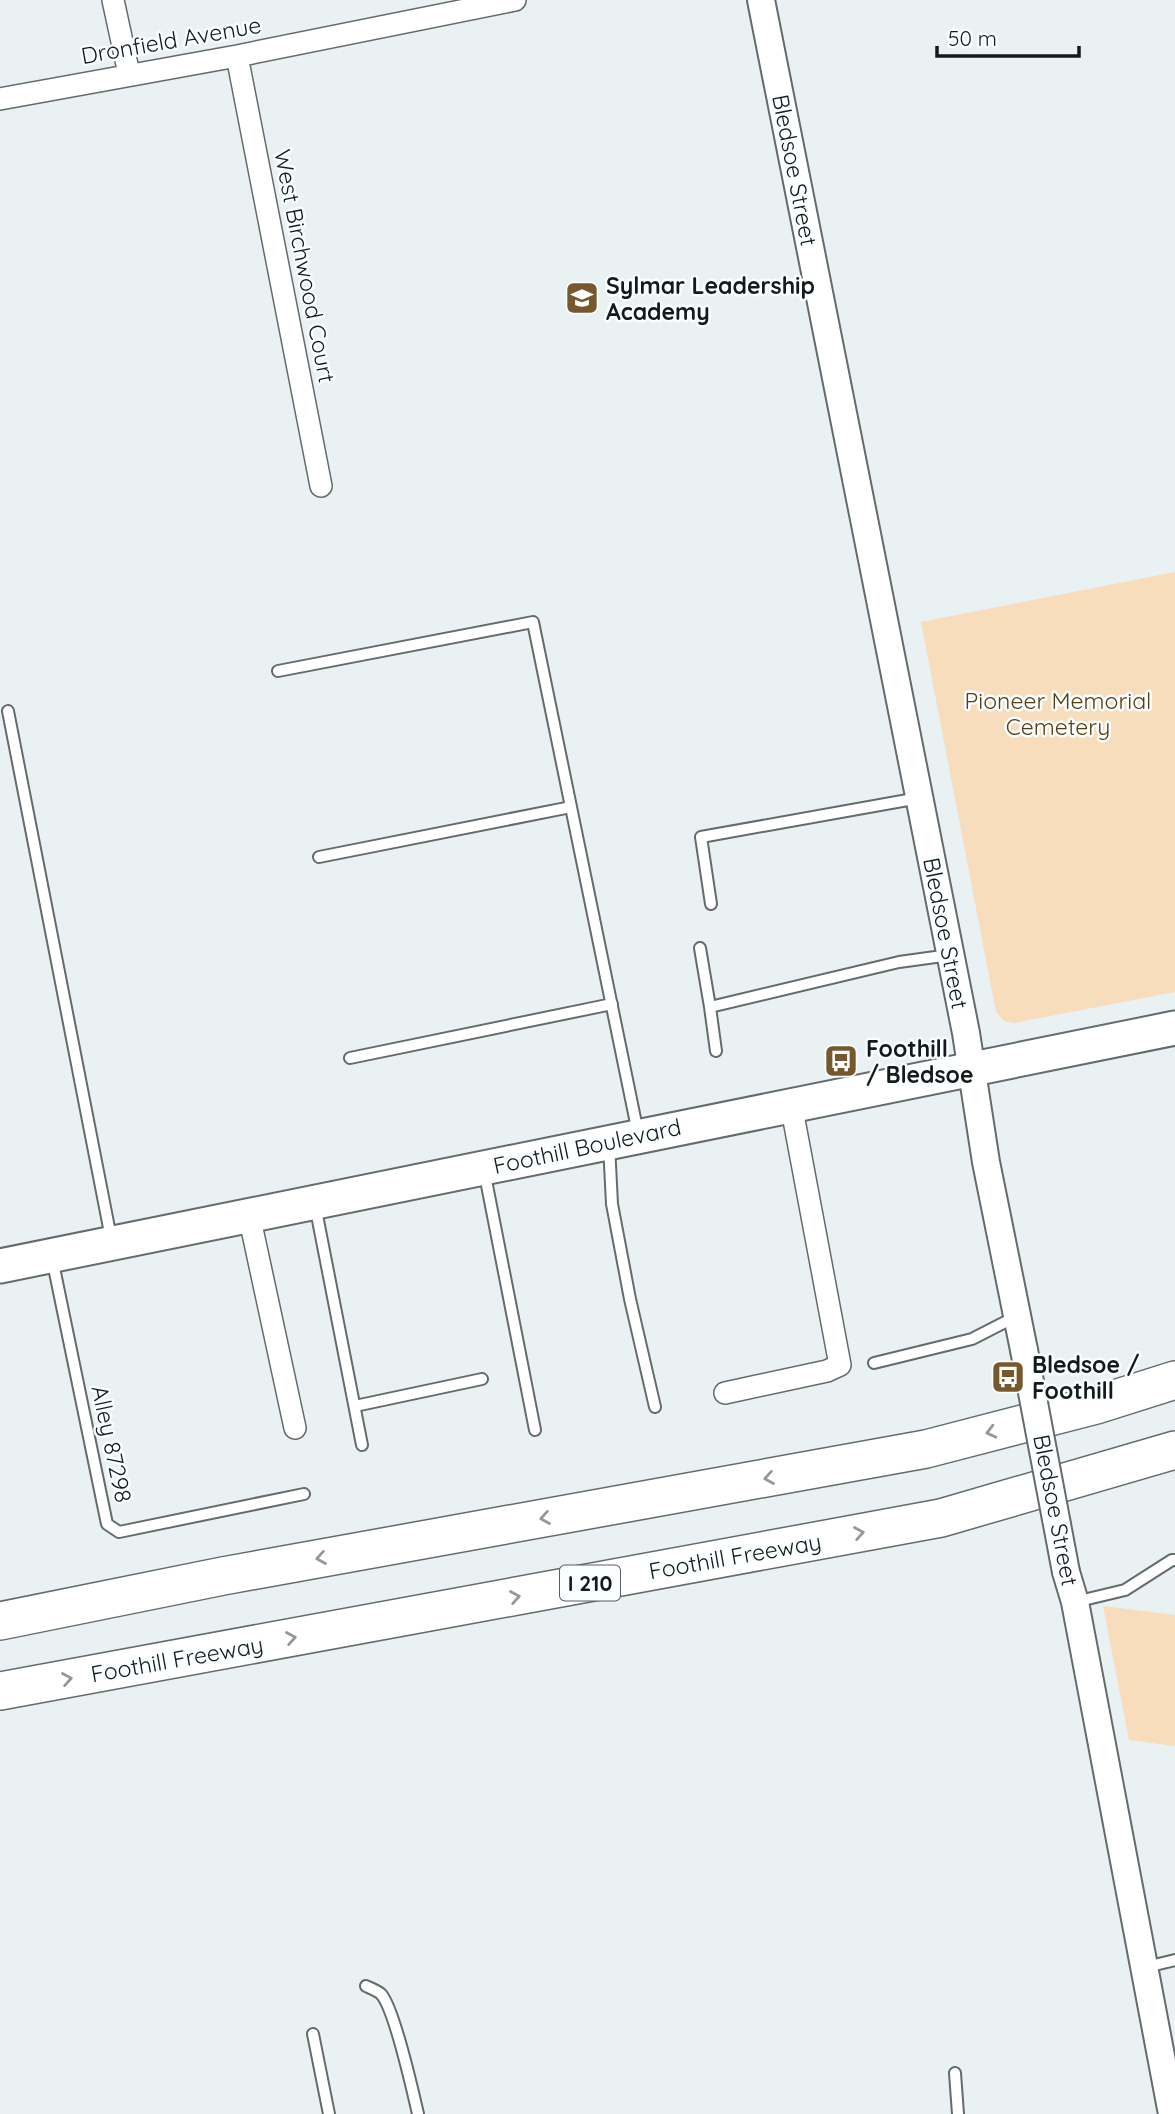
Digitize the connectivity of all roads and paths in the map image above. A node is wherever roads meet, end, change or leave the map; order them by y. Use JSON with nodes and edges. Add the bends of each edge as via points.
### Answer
{"nodes":[{"id":1,"x":113,"y":0,"type":"edge"},
{"id":2,"x":515,"y":0,"type":"edge"},
{"id":3,"x":761,"y":0,"type":"edge"},
{"id":4,"x":237,"y":56,"type":"junction"},
{"id":5,"x":129,"y":74,"type":"junction"},
{"id":6,"x":0,"y":99,"type":"edge"},
{"id":7,"x":321,"y":486,"type":"dead end"},
{"id":8,"x":278,"y":671,"type":"dead end"},
{"id":9,"x":8,"y":711,"type":"dead end"},
{"id":10,"x":919,"y":798,"type":"junction"},
{"id":11,"x":571,"y":807,"type":"junction"},
{"id":12,"x":319,"y":857,"type":"dead end"},
{"id":13,"x":711,"y":904,"type":"dead end"},
{"id":14,"x":700,"y":948,"type":"dead end"},
{"id":15,"x":950,"y":955,"type":"junction"},
{"id":16,"x":612,"y":1004,"type":"junction"},
{"id":17,"x":710,"y":1007,"type":"junction"},
{"id":18,"x":1175,"y":1028,"type":"edge"},
{"id":19,"x":716,"y":1051,"type":"dead end"},
{"id":20,"x":350,"y":1058,"type":"dead end"},
{"id":21,"x":973,"y":1070,"type":"junction"},
{"id":22,"x":791,"y":1104,"type":"junction"},
{"id":23,"x":624,"y":1139,"type":"junction"},
{"id":24,"x":484,"y":1168,"type":"junction"},
{"id":25,"x":314,"y":1202,"type":"junction"},
{"id":26,"x":249,"y":1215,"type":"junction"},
{"id":27,"x":112,"y":1245,"type":"junction"},
{"id":28,"x":51,"y":1255,"type":"junction"},
{"id":29,"x":0,"y":1266,"type":"edge"},
{"id":30,"x":1017,"y":1316,"type":"junction"},
{"id":31,"x":874,"y":1363,"type":"dead end"},
{"id":32,"x":482,"y":1380,"type":"dead end"},
{"id":33,"x":1175,"y":1380,"type":"edge"},
{"id":34,"x":724,"y":1393,"type":"dead end"},
{"id":35,"x":355,"y":1406,"type":"junction"},
{"id":36,"x":655,"y":1407,"type":"dead end"},
{"id":37,"x":295,"y":1428,"type":"dead end"},
{"id":38,"x":535,"y":1430,"type":"dead end"},
{"id":39,"x":362,"y":1445,"type":"dead end"},
{"id":40,"x":1175,"y":1450,"type":"edge"},
{"id":41,"x":304,"y":1494,"type":"dead end"},
{"id":42,"x":1175,"y":1560,"type":"edge"},
{"id":43,"x":1075,"y":1602,"type":"junction"},
{"id":44,"x":0,"y":1621,"type":"edge"},
{"id":45,"x":0,"y":1691,"type":"edge"},
{"id":46,"x":1175,"y":1960,"type":"edge"},
{"id":47,"x":1143,"y":1968,"type":"junction"},
{"id":48,"x":366,"y":1986,"type":"dead end"},
{"id":49,"x":313,"y":2034,"type":"dead end"},
{"id":50,"x":1167,"y":2049,"type":"edge"},
{"id":51,"x":955,"y":2073,"type":"dead end"},
{"id":52,"x":329,"y":2114,"type":"edge"},
{"id":53,"x":418,"y":2114,"type":"edge"},
{"id":54,"x":958,"y":2114,"type":"edge"},
{"id":55,"x":1172,"y":2114,"type":"edge"}],
"edges":[{"from":1,"to":5,"type":"street"},
{"from":2,"to":4,"type":"street","name":"Dronfield Avenue"},
{"from":3,"to":10,"type":"street","name":"Bledsoe Street"},
{"from":4,"to":5,"type":"street","name":"Dronfield Avenue"},
{"from":4,"to":7,"type":"street","name":"West Birchwood Court"},
{"from":5,"to":6,"type":"street","name":"Dronfield Avenue"},
{"from":8,"to":11,"type":"lane","via":[[533,622]]},
{"from":9,"to":27,"type":"lane"},
{"from":10,"to":13,"type":"lane","via":[[701,837]]},
{"from":10,"to":15,"type":"street","name":"Bledsoe Street"},
{"from":11,"to":12,"type":"lane"},
{"from":11,"to":16,"type":"lane"},
{"from":14,"to":17,"type":"lane"},
{"from":15,"to":17,"type":"lane","via":[[899,962]]},
{"from":15,"to":21,"type":"street","name":"Bledsoe Street"},
{"from":16,"to":20,"type":"lane"},
{"from":16,"to":23,"type":"lane"},
{"from":17,"to":19,"type":"lane"},
{"from":18,"to":21,"type":"main road","name":"Foothill Boulevard"},
{"from":21,"to":22,"type":"main road","name":"Foothill Boulevard"},
{"from":21,"to":30,"type":"street","name":"Bledsoe Street"},
{"from":22,"to":23,"type":"main road","name":"Foothill Boulevard"},
{"from":22,"to":34,"type":"street","via":[[840,1365]]},
{"from":23,"to":24,"type":"main road","name":"Foothill Boulevard"},
{"from":23,"to":36,"type":"lane","via":[[612,1204]]},
{"from":24,"to":25,"type":"main road","name":"Foothill Boulevard"},
{"from":24,"to":38,"type":"lane"},
{"from":25,"to":26,"type":"main road","name":"Foothill Boulevard"},
{"from":25,"to":35,"type":"lane"},
{"from":26,"to":27,"type":"main road","name":"Foothill Boulevard"},
{"from":26,"to":37,"type":"street"},
{"from":27,"to":28,"type":"main road","name":"Foothill Boulevard"},
{"from":28,"to":29,"type":"main road","name":"Foothill Boulevard"},
{"from":28,"to":41,"type":"lane","name":"Alley 87298","via":[[107,1524],[119,1532]]},
{"from":30,"to":31,"type":"lane","via":[[972,1339]]},
{"from":30,"to":43,"type":"street","name":"Bledsoe Street","bridge":true},
{"from":32,"to":35,"type":"lane"},
{"from":33,"to":44,"type":"highway","one_way":true,"via":[[926,1449],[223,1576]]},
{"from":35,"to":39,"type":"lane"},
{"from":45,"to":40,"type":"highway","name":"Foothill Freeway","number":"I 210","one_way":true,"via":[[941,1518]]},
{"from":42,"to":43,"type":"lane","via":[[1125,1590]]},
{"from":43,"to":47,"type":"street","name":"Bledsoe Street"},
{"from":46,"to":47,"type":"lane"},
{"from":47,"to":50,"type":"street","name":"Bledsoe Street"},
{"from":48,"to":53,"type":"lane","via":[[381,1994],[388,2010]]},
{"from":49,"to":52,"type":"lane"},
{"from":50,"to":55,"type":"street","name":"Bledsoe Street"},
{"from":51,"to":54,"type":"lane"}]}
